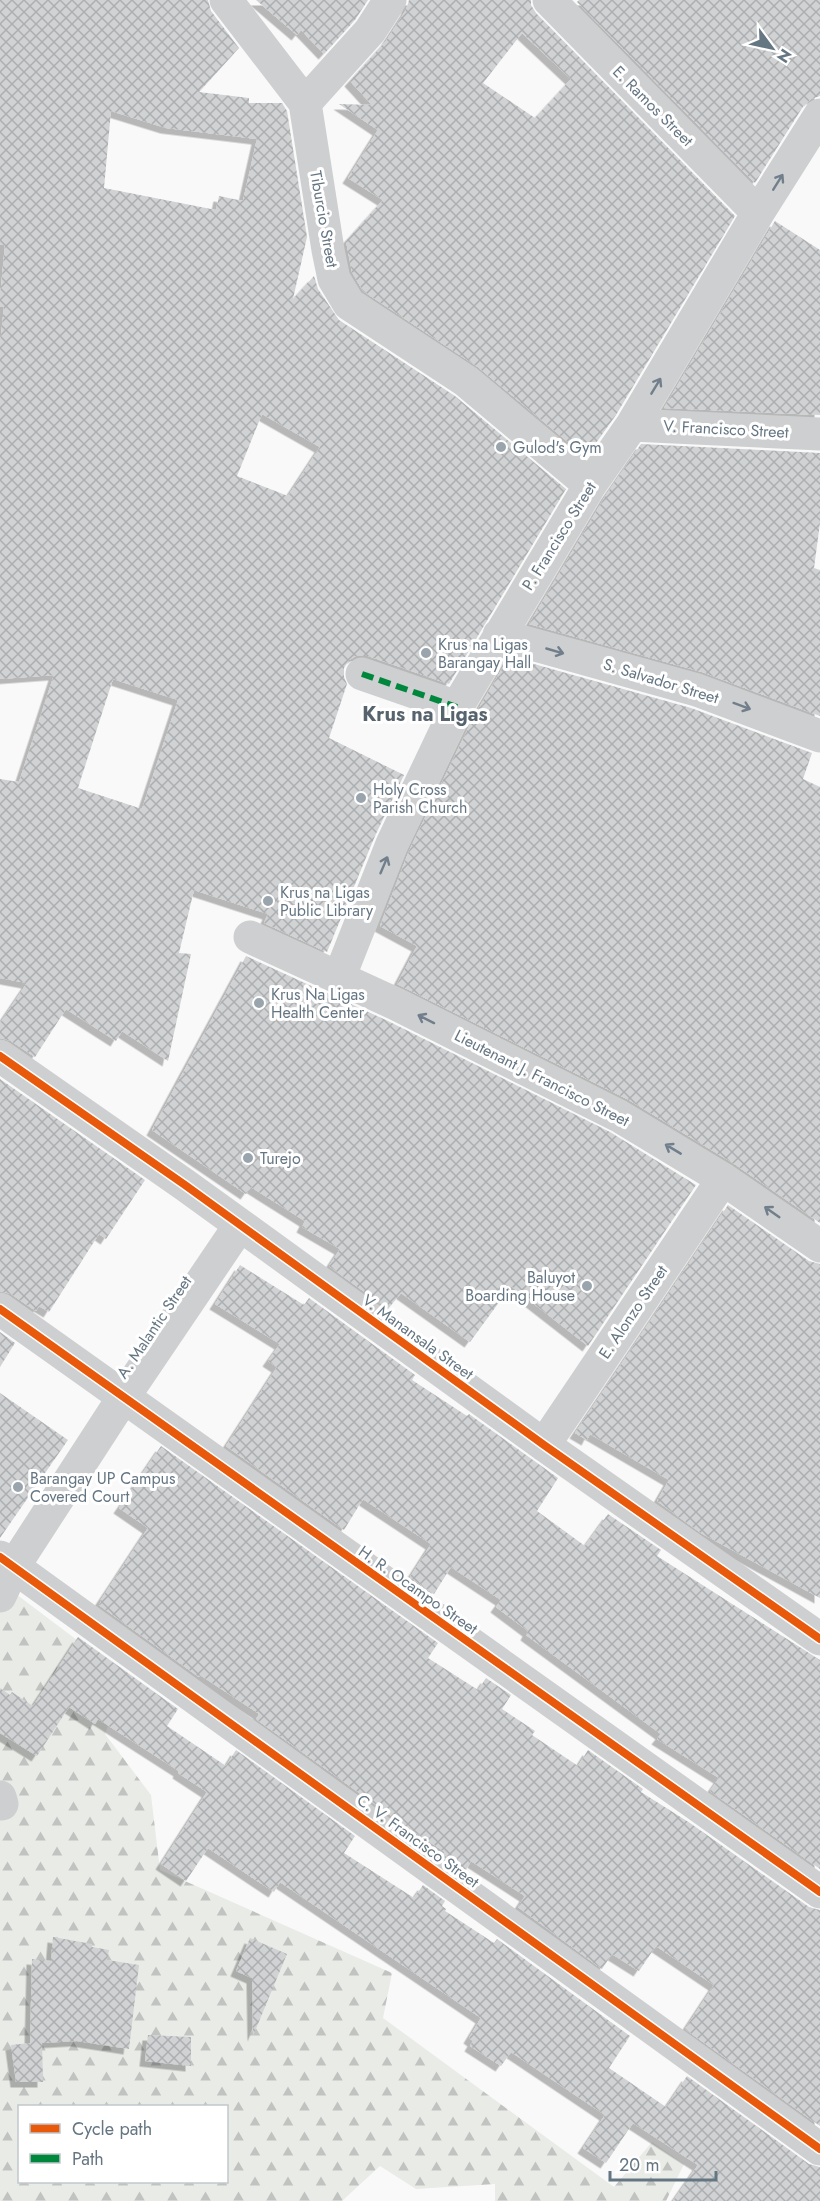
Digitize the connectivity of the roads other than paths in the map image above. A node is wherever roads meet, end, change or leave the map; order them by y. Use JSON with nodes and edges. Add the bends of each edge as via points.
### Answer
{"nodes":[{"id":1,"x":226,"y":0,"type":"edge"},
{"id":2,"x":390,"y":0,"type":"edge"},
{"id":3,"x":549,"y":0,"type":"edge"},
{"id":4,"x":305,"y":103,"type":"junction"},
{"id":5,"x":820,"y":115,"type":"edge"},
{"id":6,"x":758,"y":213,"type":"junction"},
{"id":7,"x":632,"y":425,"type":"junction"},
{"id":8,"x":820,"y":434,"type":"edge"},
{"id":9,"x":590,"y":485,"type":"junction"},
{"id":10,"x":498,"y":635,"type":"junction"},
{"id":11,"x":362,"y":674,"type":"dead end"},
{"id":12,"x":457,"y":707,"type":"junction"},
{"id":13,"x":820,"y":736,"type":"edge"},
{"id":14,"x":250,"y":937,"type":"dead end"},
{"id":15,"x":339,"y":978,"type":"junction"},
{"id":16,"x":0,"y":1056,"type":"edge"},
{"id":17,"x":723,"y":1179,"type":"junction"},
{"id":18,"x":240,"y":1225,"type":"junction"},
{"id":19,"x":820,"y":1246,"type":"edge"},
{"id":20,"x":0,"y":1310,"type":"edge"},
{"id":21,"x":123,"y":1398,"type":"junction"},
{"id":22,"x":544,"y":1445,"type":"junction"},
{"id":23,"x":7,"y":1561,"type":"edge"},
{"id":24,"x":0,"y":1596,"type":"edge"},
{"id":25,"x":820,"y":1639,"type":"edge"},
{"id":26,"x":820,"y":1892,"type":"edge"},
{"id":27,"x":820,"y":2149,"type":"edge"}],
"edges":[{"from":1,"to":4,"type":"street","name":"Tiburcio Street"},
{"from":2,"to":4,"type":"street","via":[[370,31]]},
{"from":3,"to":6,"type":"street","name":"E. Ramos Street"},
{"from":4,"to":9,"type":"street","name":"Tiburcio Street","via":[[334,279],[350,304],[466,381]]},
{"from":6,"to":5,"type":"street","name":"P. Francisco Street","one_way":true},
{"from":7,"to":6,"type":"street","name":"P. Francisco Street","one_way":true},
{"from":7,"to":8,"type":"street","name":"V. Francisco Street"},
{"from":7,"to":9,"type":"street","name":"P. Francisco Street"},
{"from":9,"to":10,"type":"street","name":"P. Francisco Street"},
{"from":10,"to":12,"type":"street","name":"P. Francisco Street"},
{"from":10,"to":13,"type":"street","name":"S. Salvador Street","one_way":true,"via":[[697,690]]},
{"from":11,"to":12,"type":"street"},
{"from":15,"to":12,"type":"street","name":"P. Francisco Street","one_way":true,"via":[[392,844]]},
{"from":14,"to":15,"type":"street","name":"Lieutenant J. Francisco Street"},
{"from":17,"to":15,"type":"street","name":"Lieutenant J. Francisco Street","one_way":true,"via":[[620,1116]]},
{"from":16,"to":18,"type":"street","name":"V. Manansala Street"},
{"from":19,"to":17,"type":"street","name":"Lieutenant J. Francisco Street","one_way":true},
{"from":17,"to":22,"type":"street","name":"E. Alonzo Street"},
{"from":18,"to":21,"type":"street","name":"A. Malantic Street"},
{"from":18,"to":22,"type":"street","name":"V. Manansala Street"},
{"from":20,"to":21,"type":"street","name":"H. R. Ocampo Street"},
{"from":21,"to":23,"type":"street","name":"A. Malantic Street"},
{"from":21,"to":26,"type":"street","name":"H. R. Ocampo Street"},
{"from":22,"to":25,"type":"street","name":"V. Manansala Street"},
{"from":23,"to":24,"type":"street","name":"A. Malantic Street"},
{"from":23,"to":27,"type":"street","name":"C. V. Francisco Street"}]}
